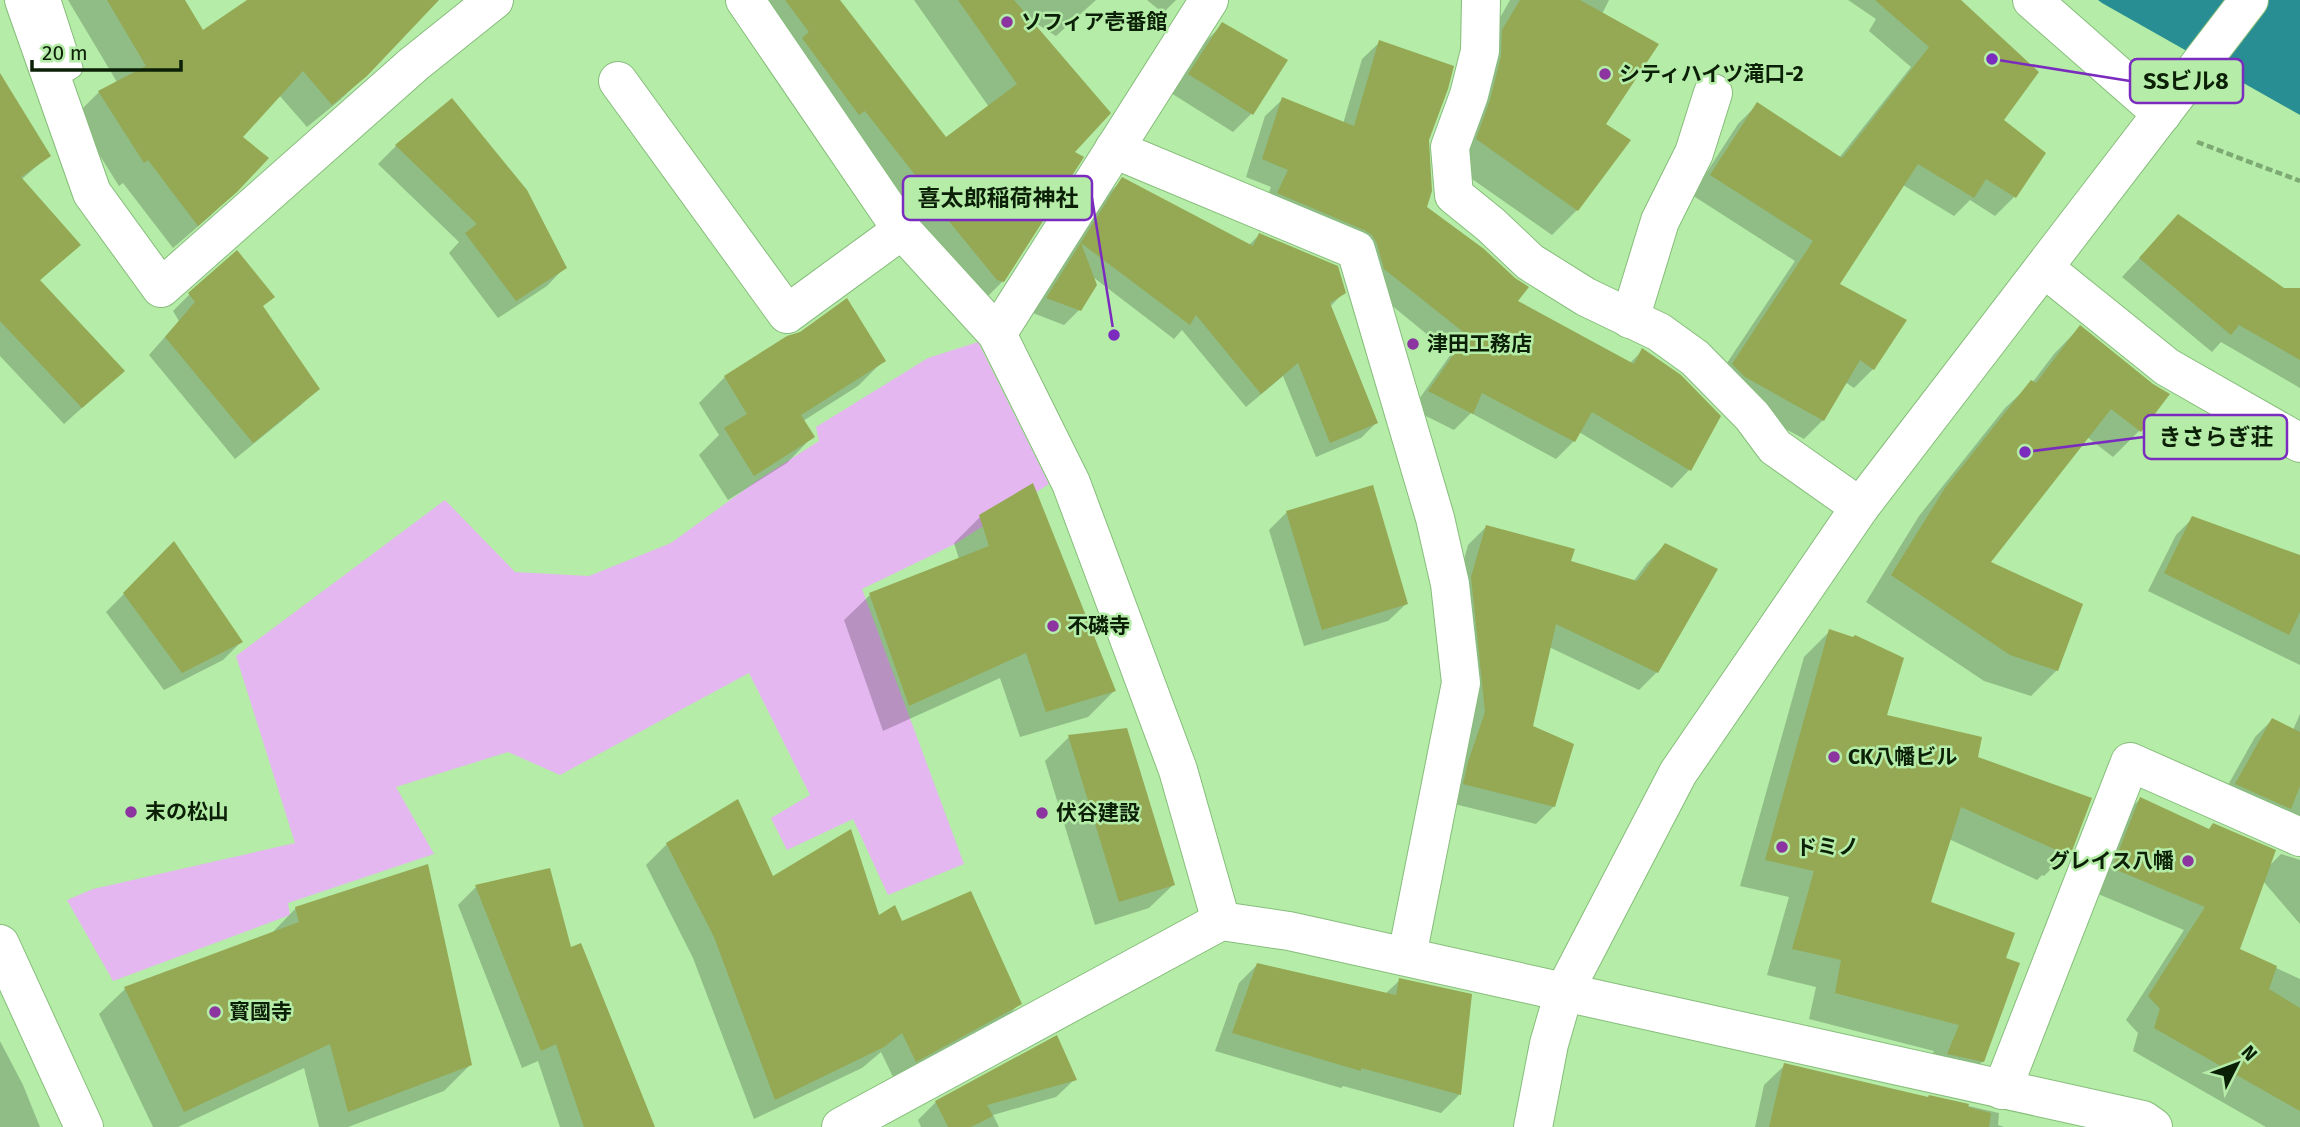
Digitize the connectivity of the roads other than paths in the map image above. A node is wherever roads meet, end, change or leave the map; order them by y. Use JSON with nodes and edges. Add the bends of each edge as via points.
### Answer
{"nodes":[{"id":1,"x":24,"y":0,"type":"edge"},
{"id":2,"x":51,"y":0,"type":"edge"},
{"id":3,"x":494,"y":0,"type":"edge"},
{"id":4,"x":745,"y":0,"type":"edge"},
{"id":5,"x":1209,"y":0,"type":"edge"},
{"id":6,"x":1481,"y":0,"type":"edge"},
{"id":7,"x":2032,"y":0,"type":"edge"},
{"id":8,"x":2249,"y":0,"type":"edge"},
{"id":9,"x":618,"y":80,"type":"dead end"},
{"id":10,"x":52,"y":81,"type":"junction"},
{"id":11,"x":1713,"y":93,"type":"dead end"},
{"id":12,"x":2162,"y":114,"type":"junction"},
{"id":13,"x":1114,"y":149,"type":"junction"},
{"id":14,"x":902,"y":230,"type":"junction"},
{"id":15,"x":2044,"y":268,"type":"junction"},
{"id":16,"x":1630,"y":318,"type":"junction"},
{"id":17,"x":997,"y":334,"type":"junction"},
{"id":18,"x":2300,"y":443,"type":"edge"},
{"id":19,"x":1860,"y":507,"type":"junction"},
{"id":20,"x":2300,"y":837,"type":"edge"},
{"id":21,"x":1221,"y":921,"type":"junction"},
{"id":22,"x":0,"y":944,"type":"edge"},
{"id":23,"x":1407,"y":956,"type":"junction"},
{"id":24,"x":1563,"y":992,"type":"junction"},
{"id":25,"x":2002,"y":1090,"type":"junction"},
{"id":26,"x":84,"y":1127,"type":"edge"},
{"id":27,"x":841,"y":1127,"type":"edge"},
{"id":28,"x":1533,"y":1127,"type":"edge"},
{"id":29,"x":2153,"y":1127,"type":"edge"}],
"edges":[{"from":1,"to":10,"type":"street"},
{"from":2,"to":10,"type":"lane","via":[[73,68]]},
{"from":3,"to":10,"type":"street","via":[[414,64],[161,288],[92,193]]},
{"from":4,"to":14,"type":"street"},
{"from":5,"to":13,"type":"street"},
{"from":6,"to":16,"type":"street","via":[[1480,51],[1450,147],[1454,195],[1530,262]]},
{"from":7,"to":12,"type":"street"},
{"from":8,"to":12,"type":"street"},
{"from":9,"to":14,"type":"street","via":[[787,314]]},
{"from":11,"to":16,"type":"street","via":[[1694,153],[1660,221]]},
{"from":12,"to":15,"type":"street"},
{"from":13,"to":17,"type":"street"},
{"from":13,"to":23,"type":"street","via":[[1356,250],[1438,531],[1450,584],[1461,683]]},
{"from":14,"to":17,"type":"street"},
{"from":15,"to":18,"type":"street","via":[[2167,367]]},
{"from":15,"to":19,"type":"street"},
{"from":16,"to":19,"type":"street","via":[[1695,358],[1752,416],[1775,447]]},
{"from":17,"to":21,"type":"street","via":[[1071,484],[1178,770]]},
{"from":19,"to":24,"type":"street","via":[[1678,773]]},
{"from":20,"to":25,"type":"street","via":[[2130,762]]},
{"from":21,"to":23,"type":"street"},
{"from":21,"to":27,"type":"street"},
{"from":22,"to":26,"type":"street"},
{"from":23,"to":24,"type":"street"},
{"from":24,"to":25,"type":"street"},
{"from":24,"to":28,"type":"street"},
{"from":25,"to":29,"type":"street","via":[[2143,1120]]}]}
